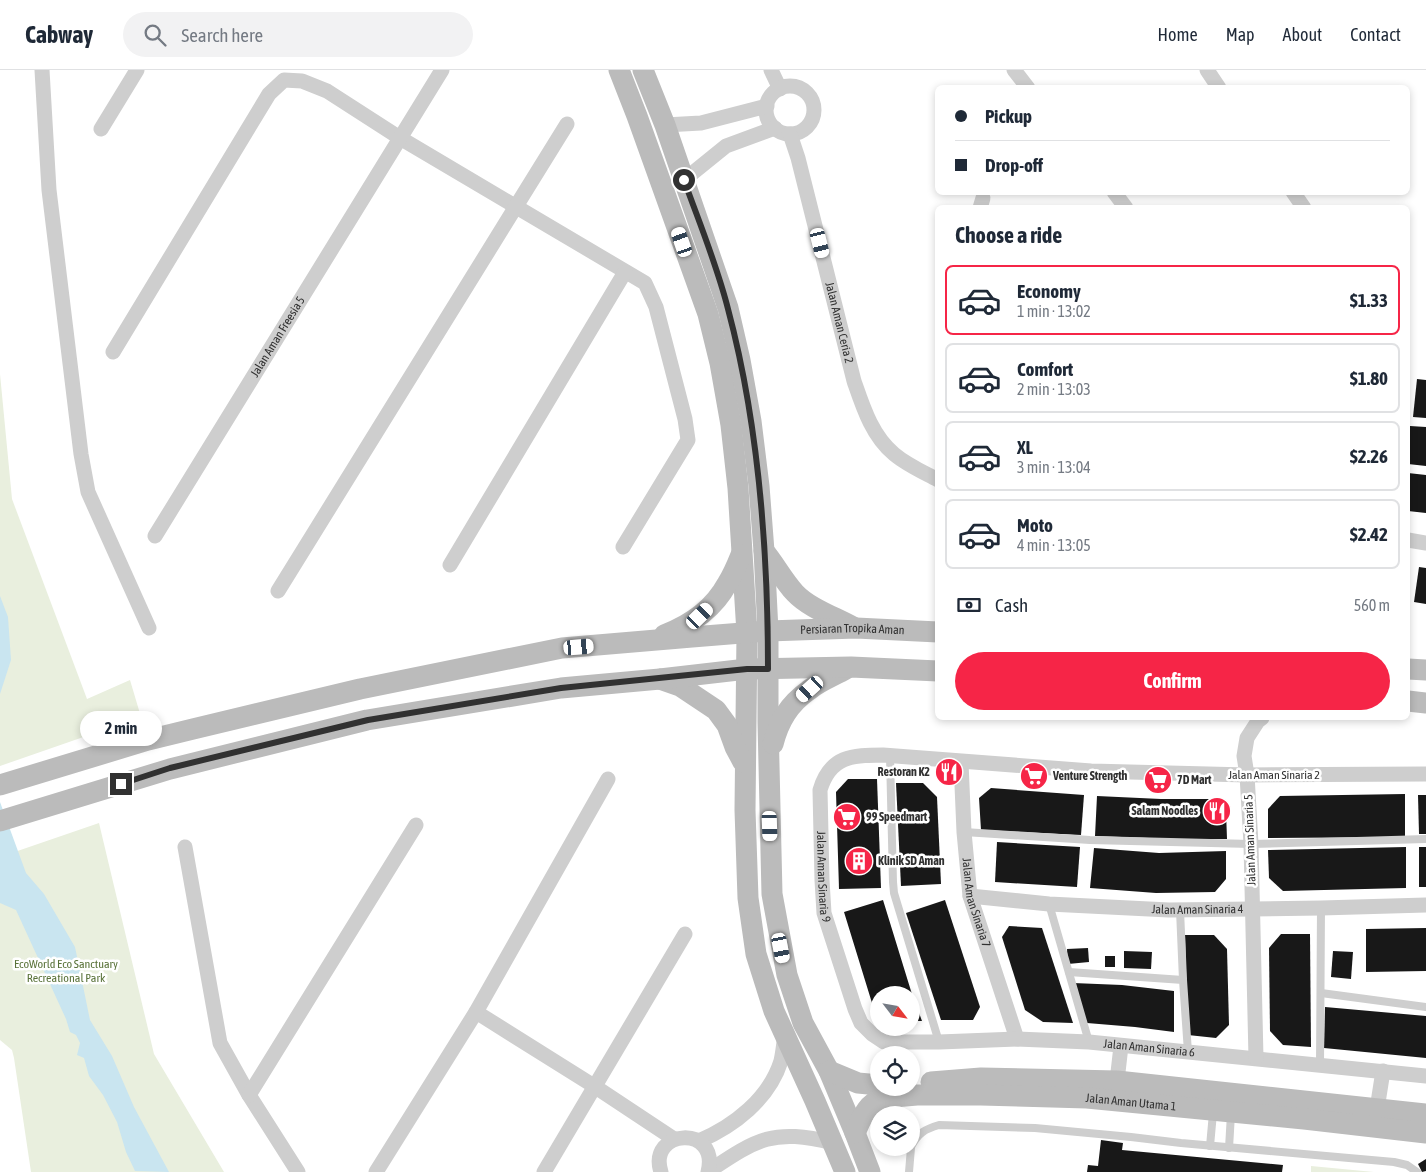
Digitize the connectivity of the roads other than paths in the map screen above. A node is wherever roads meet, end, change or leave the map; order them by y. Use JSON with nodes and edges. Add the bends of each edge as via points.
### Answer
{"nodes":[{"id":1,"x":42,"y":70,"type":"edge"},
{"id":2,"x":137,"y":70,"type":"edge"},
{"id":3,"x":442,"y":70,"type":"edge"},
{"id":4,"x":618,"y":70,"type":"edge"},
{"id":5,"x":643,"y":70,"type":"edge"},
{"id":6,"x":770,"y":70,"type":"edge"},
{"id":7,"x":1014,"y":70,"type":"edge"},
{"id":8,"x":1207,"y":70,"type":"edge"},
{"id":9,"x":1026,"y":85,"type":"edge"},
{"id":10,"x":1217,"y":85,"type":"edge"},
{"id":11,"x":780,"y":89,"type":"junction"},
{"id":12,"x":767,"y":106,"type":"junction"},
{"id":13,"x":567,"y":124,"type":"dead end"},
{"id":14,"x":665,"y":124,"type":"junction"},
{"id":15,"x":775,"y":128,"type":"junction"},
{"id":16,"x":101,"y":129,"type":"dead end"},
{"id":17,"x":790,"y":134,"type":"junction"},
{"id":18,"x":400,"y":138,"type":"junction"},
{"id":19,"x":684,"y":180,"type":"junction"},
{"id":20,"x":516,"y":206,"type":"junction"},
{"id":21,"x":626,"y":272,"type":"junction"},
{"id":22,"x":113,"y":352,"type":"dead end"},
{"id":23,"x":935,"y":478,"type":"edge"},
{"id":24,"x":155,"y":536,"type":"dead end"},
{"id":25,"x":1410,"y":540,"type":"edge"},
{"id":26,"x":1426,"y":543,"type":"edge"},
{"id":27,"x":624,"y":547,"type":"dead end"},
{"id":28,"x":764,"y":551,"type":"junction"},
{"id":29,"x":742,"y":553,"type":"junction"},
{"id":30,"x":450,"y":565,"type":"dead end"},
{"id":31,"x":278,"y":591,"type":"dead end"},
{"id":32,"x":149,"y":628,"type":"dead end"},
{"id":33,"x":856,"y":628,"type":"junction"},
{"id":34,"x":758,"y":632,"type":"junction"},
{"id":35,"x":935,"y":632,"type":"edge"},
{"id":36,"x":648,"y":641,"type":"junction"},
{"id":37,"x":851,"y":667,"type":"junction"},
{"id":38,"x":757,"y":669,"type":"junction"},
{"id":39,"x":1410,"y":669,"type":"edge"},
{"id":40,"x":1426,"y":670,"type":"edge"},
{"id":41,"x":935,"y":671,"type":"edge"},
{"id":42,"x":660,"y":679,"type":"junction"},
{"id":43,"x":1410,"y":701,"type":"edge"},
{"id":44,"x":1426,"y":703,"type":"edge"},
{"id":45,"x":1259,"y":720,"type":"edge"},
{"id":46,"x":887,"y":756,"type":"junction"},
{"id":47,"x":769,"y":762,"type":"junction"},
{"id":48,"x":961,"y":762,"type":"junction"},
{"id":49,"x":746,"y":767,"type":"junction"},
{"id":50,"x":1426,"y":774,"type":"edge"},
{"id":51,"x":1247,"y":775,"type":"junction"},
{"id":52,"x":608,"y":780,"type":"dead end"},
{"id":53,"x":0,"y":786,"type":"edge"},
{"id":54,"x":0,"y":821,"type":"edge"},
{"id":55,"x":416,"y":825,"type":"dead end"},
{"id":56,"x":964,"y":832,"type":"junction"},
{"id":57,"x":1426,"y":839,"type":"edge"},
{"id":58,"x":1251,"y":844,"type":"junction"},
{"id":59,"x":185,"y":847,"type":"dead end"},
{"id":60,"x":970,"y":896,"type":"junction"},
{"id":61,"x":1049,"y":904,"type":"junction"},
{"id":62,"x":1426,"y":905,"type":"edge"},
{"id":63,"x":1321,"y":908,"type":"junction"},
{"id":64,"x":1252,"y":909,"type":"junction"},
{"id":65,"x":1180,"y":910,"type":"junction"},
{"id":66,"x":685,"y":934,"type":"dead end"},
{"id":67,"x":1069,"y":972,"type":"junction"},
{"id":68,"x":1183,"y":980,"type":"junction"},
{"id":69,"x":1321,"y":994,"type":"junction"},
{"id":70,"x":1426,"y":1007,"type":"edge"},
{"id":71,"x":476,"y":1012,"type":"junction"},
{"id":72,"x":870,"y":1032,"type":"edge"},
{"id":73,"x":785,"y":1034,"type":"junction"},
{"id":74,"x":875,"y":1036,"type":"edge"},
{"id":75,"x":1017,"y":1039,"type":"junction"},
{"id":76,"x":939,"y":1042,"type":"junction"},
{"id":77,"x":1089,"y":1042,"type":"junction"},
{"id":78,"x":1121,"y":1046,"type":"junction"},
{"id":79,"x":1188,"y":1053,"type":"junction"},
{"id":80,"x":1256,"y":1058,"type":"junction"},
{"id":81,"x":1320,"y":1066,"type":"junction"},
{"id":82,"x":829,"y":1071,"type":"junction"},
{"id":83,"x":1383,"y":1071,"type":"junction"},
{"id":84,"x":1426,"y":1076,"type":"edge"},
{"id":85,"x":1117,"y":1082,"type":"junction"},
{"id":86,"x":920,"y":1083,"type":"edge"},
{"id":87,"x":870,"y":1084,"type":"edge"},
{"id":88,"x":594,"y":1086,"type":"junction"},
{"id":89,"x":249,"y":1095,"type":"junction"},
{"id":90,"x":1087,"y":1098,"type":"junction"},
{"id":91,"x":1136,"y":1103,"type":"junction"},
{"id":92,"x":1377,"y":1109,"type":"junction"},
{"id":93,"x":1222,"y":1111,"type":"junction"},
{"id":94,"x":1426,"y":1114,"type":"edge"},
{"id":95,"x":855,"y":1133,"type":"junction"},
{"id":96,"x":1426,"y":1133,"type":"edge"},
{"id":97,"x":920,"y":1134,"type":"edge"},
{"id":98,"x":674,"y":1139,"type":"junction"},
{"id":99,"x":699,"y":1142,"type":"junction"},
{"id":100,"x":833,"y":1143,"type":"junction"},
{"id":101,"x":1210,"y":1146,"type":"junction"},
{"id":102,"x":1229,"y":1148,"type":"junction"},
{"id":103,"x":910,"y":1156,"type":"edge"},
{"id":104,"x":298,"y":1172,"type":"edge"},
{"id":105,"x":376,"y":1172,"type":"edge"},
{"id":106,"x":544,"y":1172,"type":"edge"},
{"id":107,"x":661,"y":1172,"type":"edge"},
{"id":108,"x":709,"y":1172,"type":"edge"},
{"id":109,"x":845,"y":1172,"type":"edge"},
{"id":110,"x":870,"y":1172,"type":"edge"},
{"id":111,"x":909,"y":1172,"type":"edge"},
{"id":112,"x":1417,"y":1172,"type":"edge"}],
"edges":[{"from":1,"to":32,"type":"street","via":[[49,190],[88,492]]},
{"from":2,"to":16,"type":"street"},
{"from":3,"to":18,"type":"street","name":"Jalan Aman Freesia 5"},
{"from":4,"to":29,"type":"street","via":[[708,314],[731,425]]},
{"from":5,"to":14,"type":"street"},
{"from":6,"to":11,"type":"street"},
{"from":7,"to":9,"type":"street"},
{"from":8,"to":10,"type":"street"},
{"from":11,"to":12,"type":"street","via":[[769,99]]},
{"from":11,"to":17,"type":"street","via":[[795,87],[803,90],[814,109],[810,124],[798,133]]},
{"from":12,"to":14,"type":"street","via":[[701,123]]},
{"from":12,"to":15,"type":"street","via":[[767,115]]},
{"from":13,"to":20,"type":"street"},
{"from":14,"to":19,"type":"street"},
{"from":15,"to":17,"type":"street"},
{"from":15,"to":19,"type":"street","via":[[726,146]]},
{"from":17,"to":23,"type":"street","name":"Jalan Aman Ceria 2","via":[[854,381],[866,414],[894,455]]},
{"from":18,"to":20,"type":"street"},
{"from":18,"to":22,"type":"street","via":[[327,92],[302,81],[284,80],[269,94]]},
{"from":18,"to":24,"type":"street","name":"Jalan Aman Freesia 5"},
{"from":19,"to":28,"type":"street","via":[[728,308],[740,360],[758,477]]},
{"from":20,"to":21,"type":"street"},
{"from":20,"to":31,"type":"street"},
{"from":21,"to":27,"type":"street","via":[[645,283],[656,307],[688,440]]},
{"from":21,"to":30,"type":"street"},
{"from":25,"to":26,"type":"street"},
{"from":28,"to":33,"type":"street","via":[[801,599]]},
{"from":28,"to":34,"type":"street"},
{"from":29,"to":34,"type":"street"},
{"from":29,"to":36,"type":"street","via":[[720,595],[700,616]]},
{"from":33,"to":34,"type":"street","name":"Persiaran Tropika Aman"},
{"from":33,"to":35,"type":"street","name":"Persiaran Tropika Aman"},
{"from":34,"to":36,"type":"street","name":"Persiaran Tropika Aman"},
{"from":34,"to":38,"type":"street"},
{"from":36,"to":53,"type":"street","name":"Persiaran Tropika Aman","via":[[562,648],[360,688],[175,733]]},
{"from":37,"to":38,"type":"street"},
{"from":37,"to":41,"type":"street"},
{"from":37,"to":47,"type":"street","via":[[810,689],[798,700],[780,723]]},
{"from":38,"to":42,"type":"street"},
{"from":38,"to":47,"type":"street"},
{"from":38,"to":49,"type":"street"},
{"from":39,"to":40,"type":"street"},
{"from":42,"to":49,"type":"street","via":[[680,686],[716,710],[727,725]]},
{"from":42,"to":54,"type":"street","via":[[561,688],[368,720],[170,768]]},
{"from":43,"to":44,"type":"street"},
{"from":45,"to":51,"type":"street","name":"Jalan Aman Sinaria 5","via":[[1247,738],[1244,756]]},
{"from":46,"to":48,"type":"street","name":"Jalan Aman Sinaria 2"},
{"from":46,"to":72,"type":"street","name":"Jalan Aman Sinaria 9","via":[[861,755],[841,760],[823,779],[820,790],[824,913],[855,1009]]},
{"from":46,"to":76,"type":"lane","via":[[894,893]]},
{"from":47,"to":82,"type":"street","via":[[772,894],[776,923],[787,975],[803,1023]]},
{"from":48,"to":51,"type":"street","name":"Jalan Aman Sinaria 2","via":[[1091,771]]},
{"from":48,"to":56,"type":"street","name":"Jalan Aman Sinaria 7"},
{"from":49,"to":73,"type":"street","via":[[748,898],[752,928],[766,987]]},
{"from":50,"to":51,"type":"street","name":"Jalan Aman Sinaria 2"},
{"from":51,"to":58,"type":"street","name":"Jalan Aman Sinaria 5"},
{"from":52,"to":71,"type":"street"},
{"from":55,"to":89,"type":"street"},
{"from":56,"to":58,"type":"lane","via":[[1090,840]]},
{"from":56,"to":60,"type":"street","name":"Jalan Aman Sinaria 7"},
{"from":57,"to":58,"type":"lane"},
{"from":58,"to":64,"type":"street","name":"Jalan Aman Sinaria 5"},
{"from":59,"to":89,"type":"street","via":[[220,1043]]},
{"from":60,"to":61,"type":"street","name":"Jalan Aman Sinaria 4"},
{"from":60,"to":75,"type":"street","name":"Jalan Aman Sinaria 7"},
{"from":61,"to":65,"type":"street","name":"Jalan Aman Sinaria 4"},
{"from":61,"to":67,"type":"lane"},
{"from":62,"to":63,"type":"street","name":"Jalan Aman Sinaria 4"},
{"from":63,"to":64,"type":"street","name":"Jalan Aman Sinaria 4"},
{"from":63,"to":69,"type":"lane"},
{"from":64,"to":65,"type":"street","name":"Jalan Aman Sinaria 4"},
{"from":64,"to":80,"type":"street","name":"Jalan Aman Sinaria 5"},
{"from":65,"to":68,"type":"lane"},
{"from":66,"to":88,"type":"street"},
{"from":67,"to":68,"type":"lane"},
{"from":67,"to":77,"type":"lane"},
{"from":68,"to":79,"type":"lane"},
{"from":69,"to":70,"type":"lane"},
{"from":69,"to":81,"type":"lane"},
{"from":71,"to":88,"type":"street"},
{"from":71,"to":105,"type":"street"},
{"from":73,"to":99,"type":"street","via":[[781,1060],[769,1086],[751,1108]]},
{"from":73,"to":100,"type":"street"},
{"from":74,"to":76,"type":"street","name":"Jalan Aman Sinaria 6","via":[[884,1042]]},
{"from":75,"to":76,"type":"street","name":"Jalan Aman Sinaria 6"},
{"from":75,"to":77,"type":"street","name":"Jalan Aman Sinaria 6"},
{"from":77,"to":78,"type":"street","name":"Jalan Aman Sinaria 6"},
{"from":78,"to":79,"type":"street","name":"Jalan Aman Sinaria 6"},
{"from":78,"to":85,"type":"street"},
{"from":79,"to":80,"type":"street","name":"Jalan Aman Sinaria 6"},
{"from":80,"to":81,"type":"street","name":"Jalan Aman Sinaria 6"},
{"from":81,"to":83,"type":"street","name":"Jalan Aman Sinaria 6"},
{"from":82,"to":87,"type":"street","via":[[858,1083]]},
{"from":82,"to":95,"type":"street"},
{"from":83,"to":84,"type":"street","name":"Jalan Aman Sinaria 6"},
{"from":83,"to":92,"type":"street"},
{"from":85,"to":86,"type":"street","name":"Jalan Aman Utama 1","via":[[981,1078]]},
{"from":85,"to":90,"type":"street"},
{"from":85,"to":91,"type":"street"},
{"from":85,"to":92,"type":"street","name":"Jalan Aman Utama 1"},
{"from":88,"to":98,"type":"street"},
{"from":88,"to":106,"type":"street"},
{"from":89,"to":104,"type":"street"},
{"from":90,"to":91,"type":"street","name":"Jalan Aman Utama 1"},
{"from":90,"to":95,"type":"street","name":"Jalan Aman Utama 1","via":[[981,1095],[882,1098],[867,1107]]},
{"from":91,"to":93,"type":"street","name":"Jalan Aman Utama 1"},
{"from":92,"to":94,"type":"street","name":"Jalan Aman Utama 1"},
{"from":93,"to":96,"type":"street","name":"Jalan Aman Utama 1"},
{"from":93,"to":101,"type":"lane"},
{"from":93,"to":102,"type":"lane"},
{"from":95,"to":110,"type":"street"},
{"from":97,"to":101,"type":"lane","via":[[927,1128],[939,1125],[1035,1128]]},
{"from":98,"to":99,"type":"street","via":[[687,1137]]},
{"from":98,"to":107,"type":"street","via":[[660,1154]]},
{"from":99,"to":108,"type":"street","via":[[708,1152]]},
{"from":100,"to":108,"type":"street","via":[[792,1136],[764,1139],[742,1149]]},
{"from":100,"to":109,"type":"street"},
{"from":101,"to":102,"type":"lane"},
{"from":102,"to":112,"type":"lane","via":[[1394,1162]]},
{"from":103,"to":111,"type":"lane"}]}
